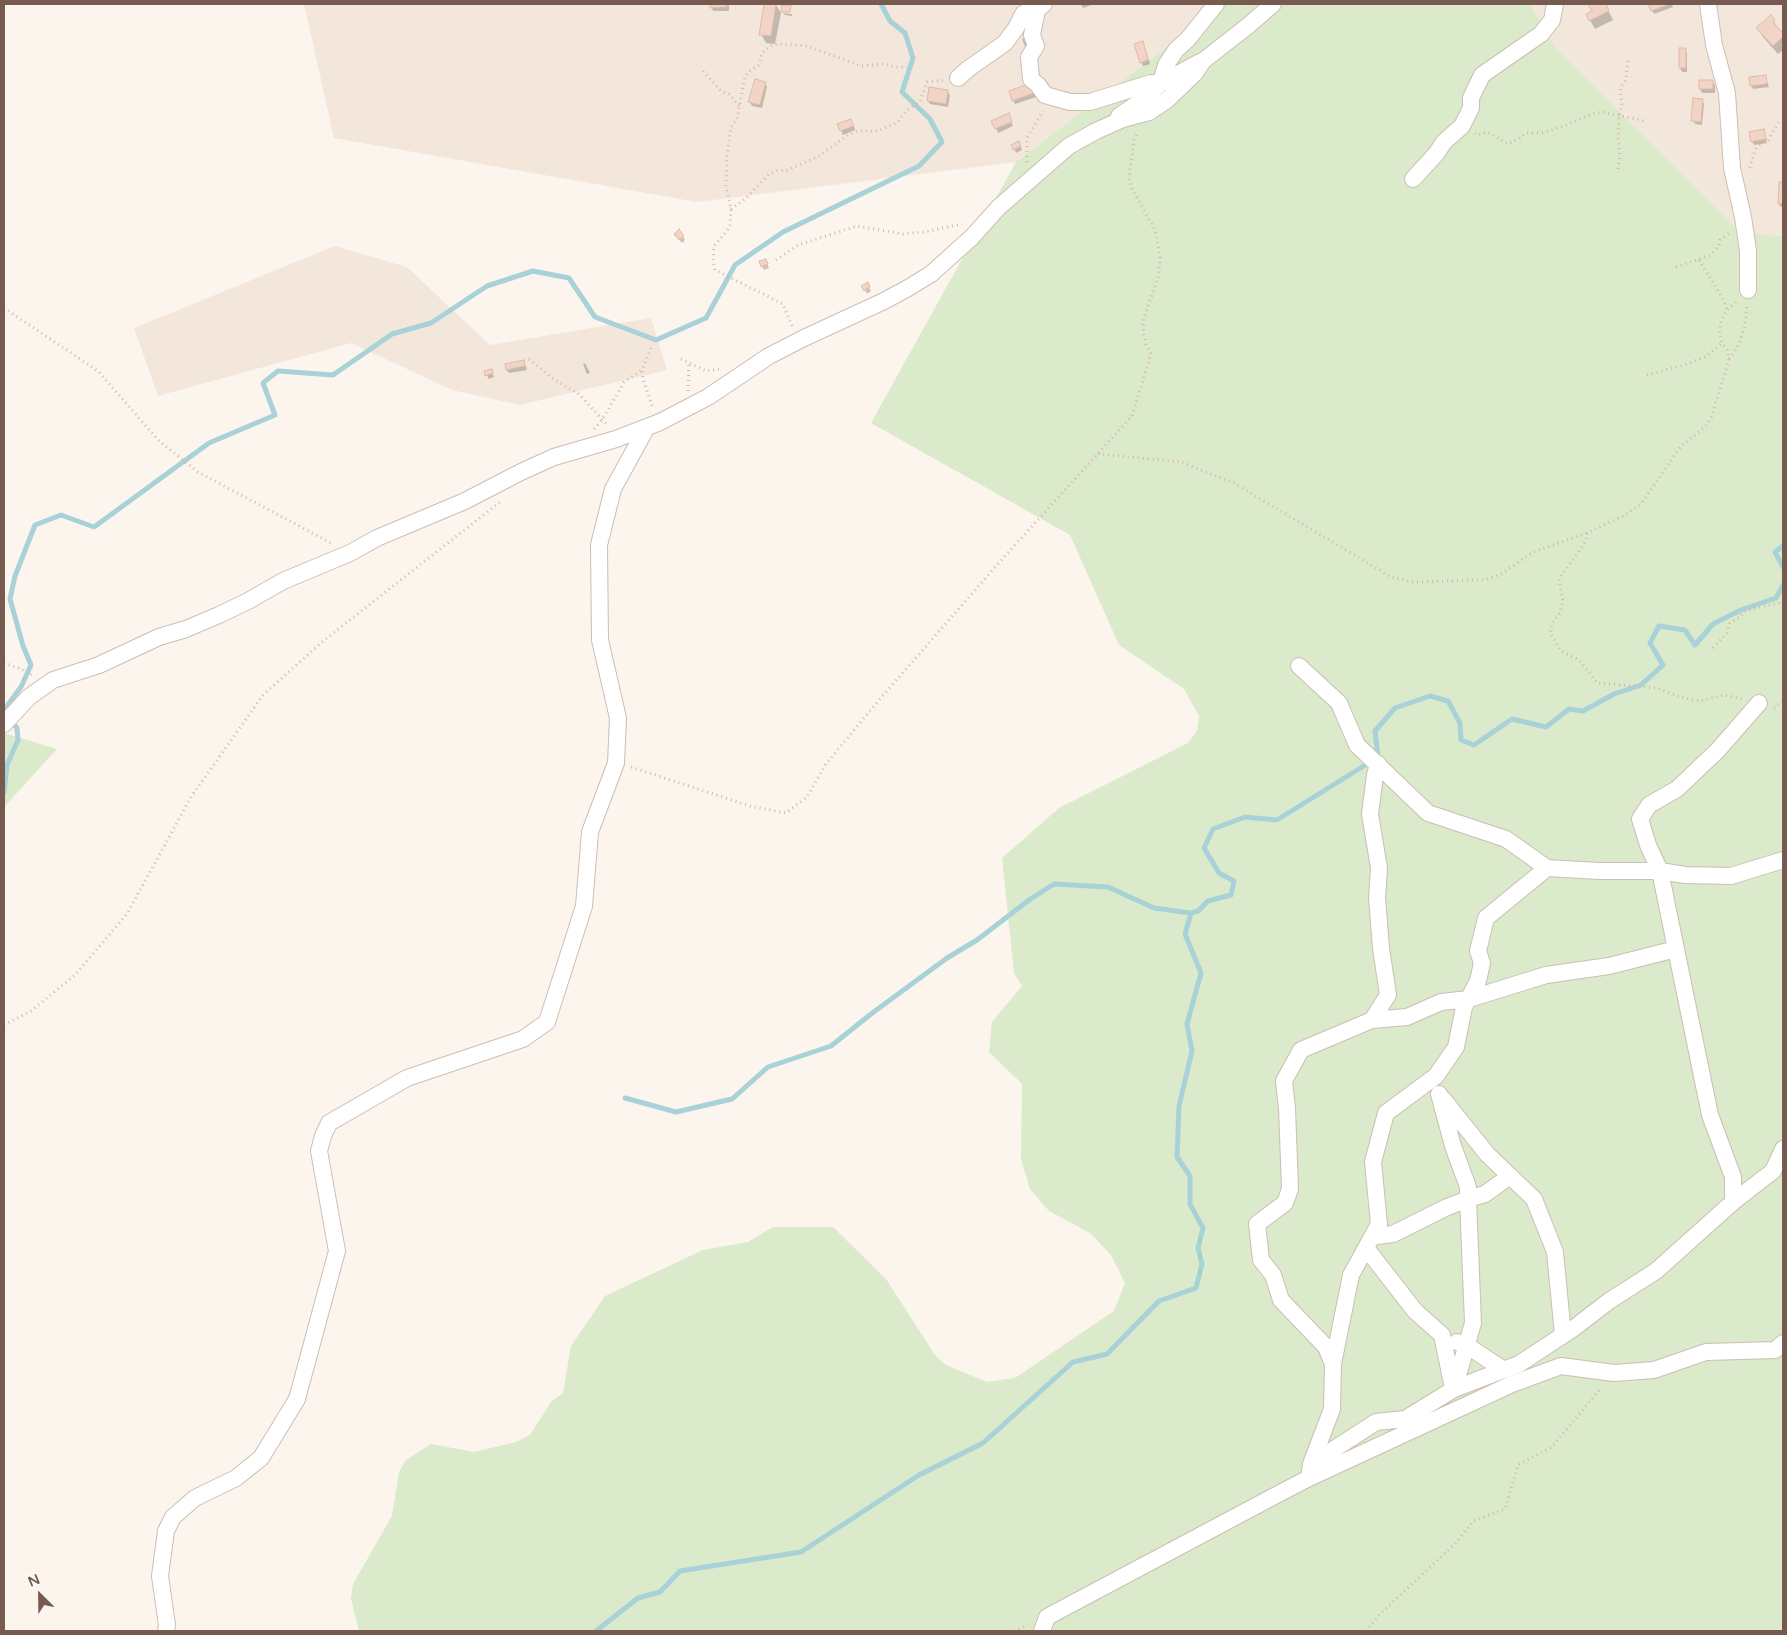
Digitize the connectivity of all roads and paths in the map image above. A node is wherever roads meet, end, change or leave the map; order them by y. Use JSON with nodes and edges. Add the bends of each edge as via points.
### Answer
{"nodes":[{"id":1,"x":1040,"y":4,"type":"edge"},
{"id":2,"x":1044,"y":4,"type":"edge"},
{"id":3,"x":1216,"y":4,"type":"edge"},
{"id":4,"x":1273,"y":4,"type":"edge"},
{"id":5,"x":1556,"y":4,"type":"edge"},
{"id":6,"x":1708,"y":4,"type":"edge"},
{"id":7,"x":1628,"y":57,"type":"dead end"},
{"id":8,"x":1203,"y":61,"type":"junction"},
{"id":9,"x":907,"y":67,"type":"dead end"},
{"id":10,"x":703,"y":70,"type":"dead end"},
{"id":11,"x":958,"y":78,"type":"joint"},
{"id":12,"x":1162,"y":83,"type":"junction"},
{"id":13,"x":1053,"y":98,"type":"junction"},
{"id":14,"x":740,"y":106,"type":"junction"},
{"id":15,"x":1149,"y":112,"type":"junction"},
{"id":16,"x":1619,"y":115,"type":"junction"},
{"id":17,"x":1780,"y":120,"type":"dead end"},
{"id":18,"x":1645,"y":121,"type":"dead end"},
{"id":19,"x":1462,"y":126,"type":"junction"},
{"id":20,"x":1096,"y":131,"type":"junction"},
{"id":21,"x":1618,"y":169,"type":"dead end"},
{"id":22,"x":1750,"y":172,"type":"dead end"},
{"id":23,"x":1035,"y":177,"type":"junction"},
{"id":24,"x":1413,"y":179,"type":"dead end"},
{"id":25,"x":731,"y":209,"type":"junction"},
{"id":26,"x":1743,"y":217,"type":"junction"},
{"id":27,"x":988,"y":219,"type":"junction"},
{"id":28,"x":776,"y":260,"type":"dead end"},
{"id":29,"x":1699,"y":260,"type":"junction"},
{"id":30,"x":1676,"y":267,"type":"dead end"},
{"id":31,"x":1748,"y":290,"type":"junction"},
{"id":32,"x":4,"y":308,"type":"edge"},
{"id":33,"x":1727,"y":310,"type":"junction"},
{"id":34,"x":804,"y":338,"type":"junction"},
{"id":35,"x":1722,"y":343,"type":"junction"},
{"id":36,"x":651,"y":348,"type":"dead end"},
{"id":37,"x":529,"y":359,"type":"dead end"},
{"id":38,"x":681,"y":359,"type":"dead end"},
{"id":39,"x":1728,"y":360,"type":"junction"},
{"id":40,"x":690,"y":364,"type":"junction"},
{"id":41,"x":642,"y":370,"type":"junction"},
{"id":42,"x":747,"y":371,"type":"junction"},
{"id":43,"x":1647,"y":374,"type":"dead end"},
{"id":44,"x":687,"y":409,"type":"junction"},
{"id":45,"x":602,"y":420,"type":"junction"},
{"id":46,"x":654,"y":424,"type":"junction"},
{"id":47,"x":591,"y":431,"type":"dead end"},
{"id":48,"x":623,"y":436,"type":"junction"},
{"id":49,"x":1098,"y":454,"type":"junction"},
{"id":50,"x":503,"y":501,"type":"dead end"},
{"id":51,"x":1587,"y":533,"type":"junction"},
{"id":52,"x":350,"y":553,"type":"junction"},
{"id":53,"x":1783,"y":603,"type":"edge"},
{"id":54,"x":1713,"y":648,"type":"dead end"},
{"id":55,"x":4,"y":663,"type":"edge"},
{"id":56,"x":1299,"y":666,"type":"dead end"},
{"id":57,"x":58,"y":678,"type":"junction"},
{"id":58,"x":1783,"y":701,"type":"edge"},
{"id":59,"x":1759,"y":703,"type":"junction"},
{"id":60,"x":4,"y":724,"type":"edge"},
{"id":61,"x":616,"y":763,"type":"junction"},
{"id":62,"x":1378,"y":764,"type":"junction"},
{"id":63,"x":1783,"y":860,"type":"edge"},
{"id":64,"x":1547,"y":868,"type":"junction"},
{"id":65,"x":1660,"y":871,"type":"junction"},
{"id":66,"x":1676,"y":949,"type":"junction"},
{"id":67,"x":1469,"y":999,"type":"junction"},
{"id":68,"x":1372,"y":1020,"type":"junction"},
{"id":69,"x":4,"y":1025,"type":"edge"},
{"id":70,"x":1434,"y":1087,"type":"junction"},
{"id":71,"x":1783,"y":1150,"type":"edge"},
{"id":72,"x":1510,"y":1176,"type":"junction"},
{"id":73,"x":1468,"y":1199,"type":"junction"},
{"id":74,"x":1733,"y":1202,"type":"junction"},
{"id":75,"x":1369,"y":1241,"type":"junction"},
{"id":76,"x":1563,"y":1335,"type":"junction"},
{"id":77,"x":1443,"y":1337,"type":"junction"},
{"id":78,"x":1783,"y":1343,"type":"edge"},
{"id":79,"x":1466,"y":1345,"type":"junction"},
{"id":80,"x":1333,"y":1364,"type":"junction"},
{"id":81,"x":1504,"y":1370,"type":"junction"},
{"id":82,"x":1614,"y":1373,"type":"junction"},
{"id":83,"x":1454,"y":1389,"type":"junction"},
{"id":84,"x":1310,"y":1471,"type":"junction"},
{"id":85,"x":166,"y":1631,"type":"edge"},
{"id":86,"x":1042,"y":1631,"type":"edge"},
{"id":87,"x":1366,"y":1631,"type":"edge"}],
"edges":[{"from":1,"to":11,"type":"street","via":[[1023,14],[1004,43]]},
{"from":2,"to":13,"type":"street","via":[[1037,10],[1032,35],[1036,46],[1029,57],[1031,79],[1045,96]]},
{"from":3,"to":12,"type":"street","via":[[1176,50],[1166,65]]},
{"from":4,"to":8,"type":"street"},
{"from":5,"to":19,"type":"street","via":[[1552,20],[1541,34],[1482,75]]},
{"from":6,"to":26,"type":"street","via":[[1714,45],[1727,93],[1732,168]]},
{"from":7,"to":16,"type":"path","via":[[1626,80],[1620,88],[1622,106]]},
{"from":8,"to":12,"type":"street"},
{"from":8,"to":15,"type":"street","via":[[1180,89]]},
{"from":9,"to":14,"type":"path","via":[[861,66],[807,46],[780,44],[762,53],[759,65],[745,77]]},
{"from":10,"to":14,"type":"path","via":[[722,92],[729,94]]},
{"from":11,"to":25,"type":"path","via":[[927,82],[920,101],[898,122],[878,131],[857,131],[819,156],[788,170],[769,174]]},
{"from":12,"to":13,"type":"street","via":[[1151,83],[1090,102]]},
{"from":12,"to":20,"type":"street"},
{"from":13,"to":23,"type":"path","via":[[1027,138],[1026,157],[1029,171]]},
{"from":14,"to":25,"type":"path","via":[[731,128],[727,155],[726,186]]},
{"from":15,"to":20,"type":"street"},
{"from":15,"to":49,"type":"path","via":[[1134,140],[1129,177],[1131,187],[1155,230],[1160,257],[1159,274],[1143,328],[1151,354],[1132,416]]},
{"from":16,"to":18,"type":"path"},
{"from":16,"to":19,"type":"path","via":[[1592,114],[1541,133],[1525,133],[1508,144],[1488,132],[1477,134]]},
{"from":16,"to":21,"type":"path"},
{"from":17,"to":22,"type":"path","via":[[1768,140],[1755,150]]},
{"from":19,"to":24,"type":"street"},
{"from":20,"to":23,"type":"street","via":[[1069,146]]},
{"from":23,"to":27,"type":"street"},
{"from":25,"to":34,"type":"path","via":[[730,225],[714,246],[712,261],[715,270],[783,304],[791,326],[801,330]]},
{"from":26,"to":29,"type":"path","via":[[1711,254]]},
{"from":26,"to":31,"type":"street","via":[[1748,251]]},
{"from":27,"to":28,"type":"path","via":[[903,234],[857,226],[798,245]]},
{"from":27,"to":34,"type":"street","via":[[931,274],[884,301]]},
{"from":29,"to":30,"type":"path"},
{"from":29,"to":33,"type":"path"},
{"from":31,"to":33,"type":"path"},
{"from":31,"to":39,"type":"path","via":[[1745,324],[1739,344]]},
{"from":32,"to":52,"type":"path","via":[[98,371],[160,441],[198,472]]},
{"from":33,"to":35,"type":"path","via":[[1719,334]]},
{"from":34,"to":42,"type":"street"},
{"from":35,"to":39,"type":"path"},
{"from":35,"to":43,"type":"path","via":[[1705,357]]},
{"from":36,"to":41,"type":"path"},
{"from":37,"to":45,"type":"path","via":[[552,378],[580,394]]},
{"from":38,"to":40,"type":"path"},
{"from":39,"to":51,"type":"path","via":[[1711,418],[1705,427],[1681,446],[1641,504]]},
{"from":40,"to":42,"type":"path","via":[[706,371],[730,368]]},
{"from":40,"to":44,"type":"path"},
{"from":41,"to":45,"type":"path","via":[[624,382]]},
{"from":41,"to":46,"type":"path"},
{"from":42,"to":44,"type":"street"},
{"from":44,"to":46,"type":"street"},
{"from":45,"to":47,"type":"path"},
{"from":45,"to":48,"type":"path"},
{"from":46,"to":48,"type":"street"},
{"from":46,"to":61,"type":"street","via":[[613,489],[599,545],[600,640],[618,718]]},
{"from":48,"to":52,"type":"street","via":[[554,457]]},
{"from":49,"to":51,"type":"path","via":[[1181,462],[1234,483],[1391,577],[1413,582],[1485,580],[1501,574],[1533,552]]},
{"from":49,"to":61,"type":"path","via":[[879,700],[826,764],[807,797],[786,813],[750,806]]},
{"from":50,"to":69,"type":"path","via":[[322,642],[263,695],[191,798],[128,914],[75,975],[31,1011]]},
{"from":51,"to":59,"type":"path","via":[[1586,541],[1559,579],[1563,601],[1550,633],[1561,651],[1578,660],[1597,683],[1657,688],[1699,701],[1724,695]]},
{"from":52,"to":57,"type":"street","via":[[283,581],[219,615]]},
{"from":53,"to":54,"type":"path","via":[[1745,611],[1730,624],[1727,633]]},
{"from":55,"to":57,"type":"path","via":[[22,669],[28,675],[52,672]]},
{"from":56,"to":62,"type":"street","via":[[1339,703],[1357,745]]},
{"from":57,"to":60,"type":"street","via":[[29,697]]},
{"from":58,"to":59,"type":"path","via":[[1775,709]]},
{"from":59,"to":65,"type":"street","via":[[1718,750],[1676,789],[1649,805],[1640,819]]},
{"from":61,"to":85,"type":"street","via":[[590,832],[584,906],[547,1022],[523,1039],[407,1078],[329,1123],[318,1151],[337,1251],[296,1399],[261,1458],[236,1478],[195,1498],[173,1517],[166,1531],[160,1576]]},
{"from":62,"to":64,"type":"street","via":[[1428,813],[1506,839]]},
{"from":62,"to":68,"type":"street","via":[[1370,814],[1380,868],[1377,898],[1388,995]]},
{"from":63,"to":65,"type":"street","via":[[1731,876]]},
{"from":64,"to":65,"type":"street"},
{"from":64,"to":67,"type":"street","via":[[1486,918],[1478,951],[1482,963]]},
{"from":65,"to":66,"type":"street"},
{"from":66,"to":67,"type":"street","via":[[1609,966],[1546,975]]},
{"from":66,"to":74,"type":"street","via":[[1710,1115],[1733,1177]]},
{"from":67,"to":68,"type":"street","via":[[1441,1002],[1408,1018]]},
{"from":67,"to":70,"type":"street","via":[[1464,1007],[1456,1047],[1436,1076]]},
{"from":68,"to":80,"type":"street","via":[[1302,1050],[1288,1073],[1284,1081],[1290,1189],[1285,1203],[1257,1224],[1261,1260],[1273,1275],[1281,1300],[1326,1347]]},
{"from":70,"to":72,"type":"street","via":[[1487,1154]]},
{"from":70,"to":73,"type":"street","via":[[1468,1187]]},
{"from":70,"to":75,"type":"street","via":[[1386,1113],[1373,1162],[1379,1224]]},
{"from":71,"to":74,"type":"street","via":[[1773,1171]]},
{"from":72,"to":73,"type":"street","via":[[1485,1194]]},
{"from":72,"to":76,"type":"street","via":[[1534,1199],[1555,1252]]},
{"from":73,"to":75,"type":"street","via":[[1393,1234],[1377,1236]]},
{"from":73,"to":79,"type":"street","via":[[1473,1323]]},
{"from":74,"to":76,"type":"street","via":[[1656,1271]]},
{"from":75,"to":77,"type":"street","via":[[1415,1310]]},
{"from":75,"to":80,"type":"street","via":[[1351,1275]]},
{"from":76,"to":81,"type":"street"},
{"from":77,"to":79,"type":"street"},
{"from":77,"to":83,"type":"street"},
{"from":78,"to":82,"type":"street","via":[[1775,1350],[1706,1352],[1654,1370]]},
{"from":79,"to":81,"type":"street"},
{"from":79,"to":83,"type":"street"},
{"from":80,"to":84,"type":"street","via":[[1332,1409]]},
{"from":81,"to":83,"type":"street"},
{"from":82,"to":84,"type":"street","via":[[1561,1366]]},
{"from":82,"to":87,"type":"path","via":[[1552,1447],[1518,1465],[1505,1509],[1473,1521],[1456,1543]]},
{"from":83,"to":84,"type":"street","via":[[1405,1419],[1376,1422]]},
{"from":84,"to":86,"type":"street","via":[[1047,1617]]}]}
